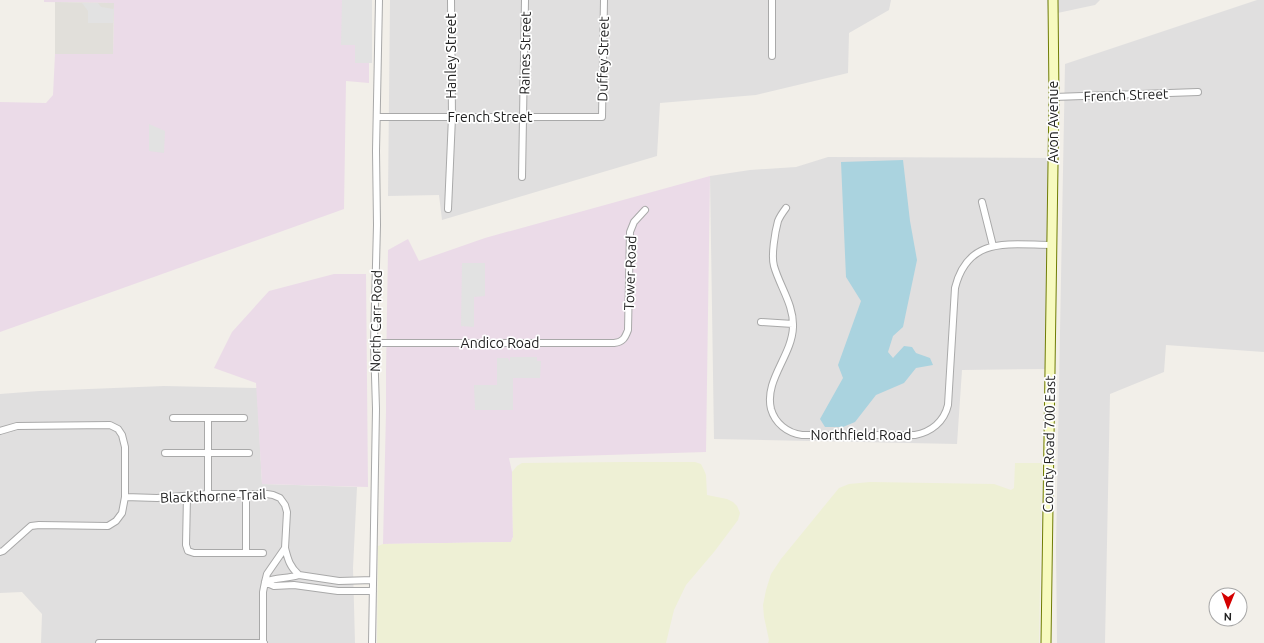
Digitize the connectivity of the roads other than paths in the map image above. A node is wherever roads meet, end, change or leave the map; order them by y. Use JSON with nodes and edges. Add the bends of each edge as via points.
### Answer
{"nodes":[{"id":1,"x":379,"y":0,"type":"edge"},
{"id":2,"x":451,"y":0,"type":"edge"},
{"id":3,"x":525,"y":0,"type":"edge"},
{"id":4,"x":604,"y":0,"type":"edge"},
{"id":5,"x":772,"y":0,"type":"edge"},
{"id":6,"x":1053,"y":0,"type":"edge"},
{"id":7,"x":772,"y":56,"type":"dead end"},
{"id":8,"x":1198,"y":92,"type":"dead end"},
{"id":9,"x":1054,"y":97,"type":"junction"},
{"id":10,"x":377,"y":117,"type":"junction"},
{"id":11,"x":452,"y":117,"type":"junction"},
{"id":12,"x":524,"y":117,"type":"junction"},
{"id":13,"x":602,"y":117,"type":"joint"},
{"id":14,"x":522,"y":177,"type":"dead end"},
{"id":15,"x":982,"y":202,"type":"dead end"},
{"id":16,"x":786,"y":208,"type":"dead end"},
{"id":17,"x":448,"y":209,"type":"dead end"},
{"id":18,"x":645,"y":210,"type":"dead end"},
{"id":19,"x":1052,"y":245,"type":"junction"},
{"id":20,"x":993,"y":246,"type":"junction"},
{"id":21,"x":761,"y":322,"type":"dead end"},
{"id":22,"x":793,"y":324,"type":"junction"},
{"id":23,"x":624,"y":339,"type":"joint"},
{"id":24,"x":374,"y":343,"type":"junction"},
{"id":25,"x":173,"y":418,"type":"dead end"},
{"id":26,"x":208,"y":418,"type":"junction"},
{"id":27,"x":244,"y":418,"type":"dead end"},
{"id":28,"x":0,"y":431,"type":"edge"},
{"id":29,"x":165,"y":453,"type":"dead end"},
{"id":30,"x":208,"y":453,"type":"junction"},
{"id":31,"x":249,"y":454,"type":"dead end"},
{"id":32,"x":208,"y":494,"type":"junction"},
{"id":33,"x":246,"y":494,"type":"junction"},
{"id":34,"x":186,"y":496,"type":"junction"},
{"id":35,"x":125,"y":497,"type":"junction"},
{"id":36,"x":285,"y":548,"type":"junction"},
{"id":37,"x":0,"y":552,"type":"edge"},
{"id":38,"x":246,"y":552,"type":"junction"},
{"id":39,"x":263,"y":553,"type":"dead end"},
{"id":40,"x":299,"y":575,"type":"junction"},
{"id":41,"x":373,"y":580,"type":"junction"},
{"id":42,"x":265,"y":582,"type":"junction"},
{"id":43,"x":373,"y":591,"type":"junction"},
{"id":44,"x":99,"y":643,"type":"edge"},
{"id":45,"x":264,"y":643,"type":"edge"},
{"id":46,"x":372,"y":643,"type":"edge"},
{"id":47,"x":1046,"y":643,"type":"edge"}],
"edges":[{"from":1,"to":10,"type":"street","name":"North Carr Road"},
{"from":2,"to":11,"type":"street","name":"Hanley Street"},
{"from":3,"to":12,"type":"street","name":"Raines Street"},
{"from":4,"to":13,"type":"street","name":"Duffey Street"},
{"from":5,"to":7,"type":"street"},
{"from":6,"to":9,"type":"main road","name":"Avon Avenue"},
{"from":8,"to":9,"type":"street","name":"French Street"},
{"from":9,"to":19,"type":"main road","name":"Avon Avenue"},
{"from":10,"to":11,"type":"street","name":"French Street"},
{"from":10,"to":24,"type":"street","name":"North Carr Road"},
{"from":11,"to":12,"type":"street","name":"French Street"},
{"from":11,"to":17,"type":"street","name":"Hanley Street"},
{"from":12,"to":13,"type":"street","name":"French Street"},
{"from":12,"to":14,"type":"street","name":"Raines Street"},
{"from":15,"to":20,"type":"street"},
{"from":16,"to":22,"type":"street","name":"Northfield Road","via":[[778,221],[773,259],[791,308]]},
{"from":18,"to":23,"type":"street","name":"Tower Road","via":[[634,222],[630,232],[628,330]]},
{"from":19,"to":20,"type":"street","name":"Northfield Road"},
{"from":19,"to":47,"type":"main road","name":"County Road 700 East"},
{"from":20,"to":22,"type":"street","name":"Northfield Road","via":[[970,259],[957,280],[947,410],[941,420],[924,433],[808,436],[784,427],[774,417],[770,398],[773,384],[790,345]]},
{"from":21,"to":22,"type":"street"},
{"from":23,"to":24,"type":"street","name":"Andico Road","via":[[614,343]]},
{"from":24,"to":41,"type":"street","name":"North Carr Road","via":[[376,409]]},
{"from":25,"to":26,"type":"street"},
{"from":26,"to":27,"type":"street"},
{"from":26,"to":30,"type":"street"},
{"from":28,"to":35,"type":"street","via":[[17,426],[110,425],[118,429],[125,447]]},
{"from":29,"to":30,"type":"street"},
{"from":30,"to":31,"type":"street"},
{"from":30,"to":32,"type":"street"},
{"from":32,"to":33,"type":"street","name":"Blackthorne Trail"},
{"from":32,"to":34,"type":"street","name":"Blackthorne Trail"},
{"from":33,"to":36,"type":"street","name":"Blackthorne Trail","via":[[273,494],[285,504]]},
{"from":33,"to":38,"type":"street"},
{"from":34,"to":35,"type":"street","name":"Blackthorne Trail"},
{"from":34,"to":38,"type":"street","via":[[188,551]]},
{"from":35,"to":37,"type":"street","via":[[122,513],[108,526],[31,526]]},
{"from":36,"to":40,"type":"street","via":[[290,566]]},
{"from":36,"to":42,"type":"street","via":[[267,574]]},
{"from":38,"to":39,"type":"street"},
{"from":40,"to":41,"type":"street","via":[[339,581]]},
{"from":40,"to":42,"type":"street"},
{"from":41,"to":43,"type":"street","name":"North Carr Road"},
{"from":42,"to":43,"type":"street","via":[[274,586],[294,585],[338,591]]},
{"from":42,"to":45,"type":"street"},
{"from":43,"to":46,"type":"street","name":"North Carr Road"},
{"from":44,"to":45,"type":"street"}]}
